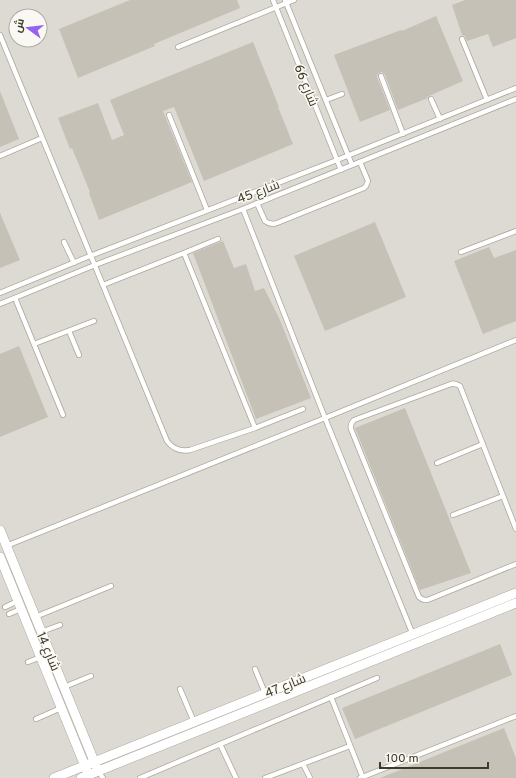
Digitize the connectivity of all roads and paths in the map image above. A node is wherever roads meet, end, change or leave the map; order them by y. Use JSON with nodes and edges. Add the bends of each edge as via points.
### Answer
{"nodes":[{"id":1,"x":273,"y":0,"type":"edge"},
{"id":2,"x":294,"y":0,"type":"edge"},
{"id":3,"x":286,"y":1,"type":"edge"},
{"id":4,"x":276,"y":7,"type":"junction"},
{"id":5,"x":0,"y":35,"type":"edge"},
{"id":6,"x":462,"y":39,"type":"dead end"},
{"id":7,"x":178,"y":47,"type":"dead end"},
{"id":8,"x":381,"y":76,"type":"dead end"},
{"id":9,"x":516,"y":88,"type":"edge"},
{"id":10,"x":342,"y":94,"type":"dead end"},
{"id":11,"x":431,"y":99,"type":"dead end"},
{"id":12,"x":516,"y":99,"type":"edge"},
{"id":13,"x":326,"y":100,"type":"junction"},
{"id":14,"x":487,"y":100,"type":"junction"},
{"id":15,"x":170,"y":115,"type":"dead end"},
{"id":16,"x":440,"y":119,"type":"junction"},
{"id":17,"x":403,"y":134,"type":"junction"},
{"id":18,"x":42,"y":138,"type":"junction"},
{"id":19,"x":0,"y":156,"type":"edge"},
{"id":20,"x":348,"y":156,"type":"junction"},
{"id":21,"x":337,"y":160,"type":"junction"},
{"id":22,"x":360,"y":162,"type":"junction"},
{"id":23,"x":352,"y":165,"type":"junction"},
{"id":24,"x":341,"y":170,"type":"junction"},
{"id":25,"x":257,"y":203,"type":"junction"},
{"id":26,"x":243,"y":208,"type":"junction"},
{"id":27,"x":207,"y":210,"type":"junction"},
{"id":28,"x":516,"y":231,"type":"edge"},
{"id":29,"x":218,"y":239,"type":"dead end"},
{"id":30,"x":64,"y":242,"type":"dead end"},
{"id":31,"x":461,"y":252,"type":"dead end"},
{"id":32,"x":184,"y":253,"type":"junction"},
{"id":33,"x":90,"y":256,"type":"junction"},
{"id":34,"x":74,"y":263,"type":"junction"},
{"id":35,"x":95,"y":265,"type":"junction"},
{"id":36,"x":103,"y":284,"type":"junction"},
{"id":37,"x":0,"y":293,"type":"edge"},
{"id":38,"x":15,"y":298,"type":"junction"},
{"id":39,"x":0,"y":304,"type":"edge"},
{"id":40,"x":94,"y":321,"type":"dead end"},
{"id":41,"x":69,"y":331,"type":"junction"},
{"id":42,"x":516,"y":340,"type":"edge"},
{"id":43,"x":34,"y":344,"type":"junction"},
{"id":44,"x":79,"y":355,"type":"dead end"},
{"id":45,"x":303,"y":409,"type":"dead end"},
{"id":46,"x":63,"y":414,"type":"dead end"},
{"id":47,"x":325,"y":418,"type":"junction"},
{"id":48,"x":255,"y":428,"type":"junction"},
{"id":49,"x":483,"y":444,"type":"junction"},
{"id":50,"x":437,"y":462,"type":"dead end"},
{"id":51,"x":503,"y":496,"type":"junction"},
{"id":52,"x":453,"y":515,"type":"dead end"},
{"id":53,"x":516,"y":529,"type":"edge"},
{"id":54,"x":0,"y":530,"type":"edge"},
{"id":55,"x":8,"y":550,"type":"junction"},
{"id":56,"x":0,"y":559,"type":"edge"},
{"id":57,"x":516,"y":564,"type":"edge"},
{"id":58,"x":111,"y":586,"type":"dead end"},
{"id":59,"x":513,"y":594,"type":"edge"},
{"id":60,"x":20,"y":605,"type":"junction"},
{"id":61,"x":515,"y":605,"type":"edge"},
{"id":62,"x":5,"y":607,"type":"dead end"},
{"id":63,"x":9,"y":614,"type":"dead end"},
{"id":64,"x":35,"y":617,"type":"junction"},
{"id":65,"x":60,"y":625,"type":"dead end"},
{"id":66,"x":42,"y":632,"type":"junction"},
{"id":67,"x":413,"y":634,"type":"junction"},
{"id":68,"x":40,"y":657,"type":"junction"},
{"id":69,"x":28,"y":662,"type":"dead end"},
{"id":70,"x":256,"y":669,"type":"dead end"},
{"id":71,"x":91,"y":676,"type":"dead end"},
{"id":72,"x":377,"y":678,"type":"dead end"},
{"id":73,"x":64,"y":687,"type":"junction"},
{"id":74,"x":180,"y":689,"type":"dead end"},
{"id":75,"x":266,"y":693,"type":"junction"},
{"id":76,"x":331,"y":697,"type":"junction"},
{"id":77,"x":61,"y":708,"type":"junction"},
{"id":78,"x":516,"y":716,"type":"edge"},
{"id":79,"x":36,"y":719,"type":"dead end"},
{"id":80,"x":194,"y":722,"type":"junction"},
{"id":81,"x":220,"y":744,"type":"junction"},
{"id":82,"x":350,"y":746,"type":"junction"},
{"id":83,"x":94,"y":762,"type":"junction"},
{"id":84,"x":303,"y":764,"type":"junction"},
{"id":85,"x":85,"y":766,"type":"junction"},
{"id":86,"x":101,"y":775,"type":"edge"},
{"id":87,"x":86,"y":777,"type":"edge"},
{"id":88,"x":54,"y":778,"type":"edge"},
{"id":89,"x":140,"y":778,"type":"edge"},
{"id":90,"x":236,"y":778,"type":"edge"},
{"id":91,"x":265,"y":778,"type":"edge"},
{"id":92,"x":310,"y":778,"type":"edge"},
{"id":93,"x":362,"y":778,"type":"edge"}],
"edges":[{"from":1,"to":4,"type":"lane","name":"شارع 66"},
{"from":2,"to":3,"type":"lane"},
{"from":3,"to":4,"type":"lane"},
{"from":3,"to":13,"type":"lane","name":"شارع 66"},
{"from":4,"to":7,"type":"lane"},
{"from":4,"to":21,"type":"lane","name":"شارع 66"},
{"from":5,"to":18,"type":"lane"},
{"from":6,"to":14,"type":"lane"},
{"from":8,"to":17,"type":"lane"},
{"from":9,"to":14,"type":"lane","name":"شارع 45"},
{"from":10,"to":13,"type":"lane"},
{"from":11,"to":16,"type":"lane"},
{"from":12,"to":22,"type":"lane","name":"شارع 45"},
{"from":13,"to":20,"type":"lane","name":"شارع 66"},
{"from":14,"to":16,"type":"lane","name":"شارع 45"},
{"from":15,"to":27,"type":"lane"},
{"from":16,"to":17,"type":"lane","name":"شارع 45"},
{"from":17,"to":20,"type":"lane","name":"شارع 45"},
{"from":18,"to":19,"type":"lane"},
{"from":18,"to":33,"type":"lane"},
{"from":20,"to":21,"type":"lane","name":"شارع 45"},
{"from":20,"to":23,"type":"lane","name":"شارع 66"},
{"from":21,"to":24,"type":"lane","name":"شارع 66"},
{"from":21,"to":27,"type":"lane","name":"شارع 45"},
{"from":22,"to":23,"type":"lane","name":"شارع 45"},
{"from":22,"to":25,"type":"lane","via":[[368,181],[364,188],[284,221],[272,225],[267,223]]},
{"from":23,"to":24,"type":"lane","name":"شارع 45"},
{"from":24,"to":25,"type":"lane","name":"شارع 45"},
{"from":25,"to":26,"type":"lane","name":"شارع 45"},
{"from":26,"to":35,"type":"lane","name":"شارع 45"},
{"from":26,"to":47,"type":"lane"},
{"from":27,"to":33,"type":"lane","name":"شارع 45"},
{"from":28,"to":31,"type":"lane"},
{"from":29,"to":32,"type":"lane"},
{"from":30,"to":34,"type":"lane"},
{"from":32,"to":36,"type":"lane"},
{"from":32,"to":48,"type":"lane"},
{"from":33,"to":34,"type":"lane","name":"شارع 45"},
{"from":33,"to":35,"type":"lane"},
{"from":34,"to":37,"type":"lane","name":"شارع 45"},
{"from":35,"to":36,"type":"lane"},
{"from":35,"to":38,"type":"lane","name":"شارع 45"},
{"from":36,"to":48,"type":"lane","via":[[171,446],[177,450],[190,450]]},
{"from":38,"to":39,"type":"lane","name":"شارع 45"},
{"from":38,"to":43,"type":"lane"},
{"from":40,"to":41,"type":"lane"},
{"from":41,"to":43,"type":"lane"},
{"from":41,"to":44,"type":"lane"},
{"from":42,"to":47,"type":"lane"},
{"from":43,"to":46,"type":"lane"},
{"from":45,"to":48,"type":"lane"},
{"from":47,"to":55,"type":"lane"},
{"from":47,"to":67,"type":"lane"},
{"from":49,"to":50,"type":"lane"},
{"from":49,"to":51,"type":"lane"},
{"from":49,"to":57,"type":"lane","via":[[460,386],[455,383],[354,420],[350,426],[422,600]]},
{"from":51,"to":52,"type":"lane"},
{"from":51,"to":53,"type":"lane"},
{"from":54,"to":55,"type":"street","name":"شارع 14"},
{"from":55,"to":56,"type":"lane"},
{"from":55,"to":64,"type":"street","name":"شارع 14"},
{"from":56,"to":60,"type":"street","name":"شارع 14"},
{"from":58,"to":64,"type":"lane"},
{"from":59,"to":61,"type":"lane"},
{"from":59,"to":67,"type":"street","name":"شارع 47"},
{"from":60,"to":62,"type":"lane"},
{"from":60,"to":63,"type":"lane"},
{"from":60,"to":68,"type":"street","name":"شارع 14"},
{"from":61,"to":86,"type":"street","name":"شارع 47"},
{"from":64,"to":66,"type":"street","name":"شارع 14"},
{"from":65,"to":66,"type":"lane"},
{"from":66,"to":73,"type":"street","name":"شارع 14"},
{"from":67,"to":75,"type":"street","name":"شارع 47"},
{"from":68,"to":69,"type":"lane"},
{"from":68,"to":77,"type":"street","name":"شارع 14"},
{"from":70,"to":75,"type":"lane"},
{"from":71,"to":73,"type":"lane"},
{"from":72,"to":76,"type":"lane"},
{"from":73,"to":83,"type":"street","name":"شارع 14"},
{"from":74,"to":80,"type":"lane"},
{"from":75,"to":80,"type":"street","name":"شارع 47"},
{"from":76,"to":81,"type":"lane"},
{"from":76,"to":82,"type":"lane"},
{"from":77,"to":79,"type":"lane"},
{"from":77,"to":85,"type":"street","name":"شارع 14"},
{"from":78,"to":93,"type":"lane"},
{"from":80,"to":83,"type":"street","name":"شارع 47"},
{"from":81,"to":89,"type":"lane"},
{"from":81,"to":90,"type":"lane"},
{"from":82,"to":84,"type":"lane"},
{"from":82,"to":93,"type":"lane"},
{"from":83,"to":85,"type":"street","name":"شارع 47"},
{"from":83,"to":86,"type":"street","name":"شارع 14"},
{"from":84,"to":91,"type":"lane"},
{"from":84,"to":92,"type":"lane"},
{"from":85,"to":87,"type":"street","name":"شارع 14"},
{"from":85,"to":88,"type":"street","name":"شارع 47"},
{"from":86,"to":87,"type":"street","name":"شارع 47"}]}
